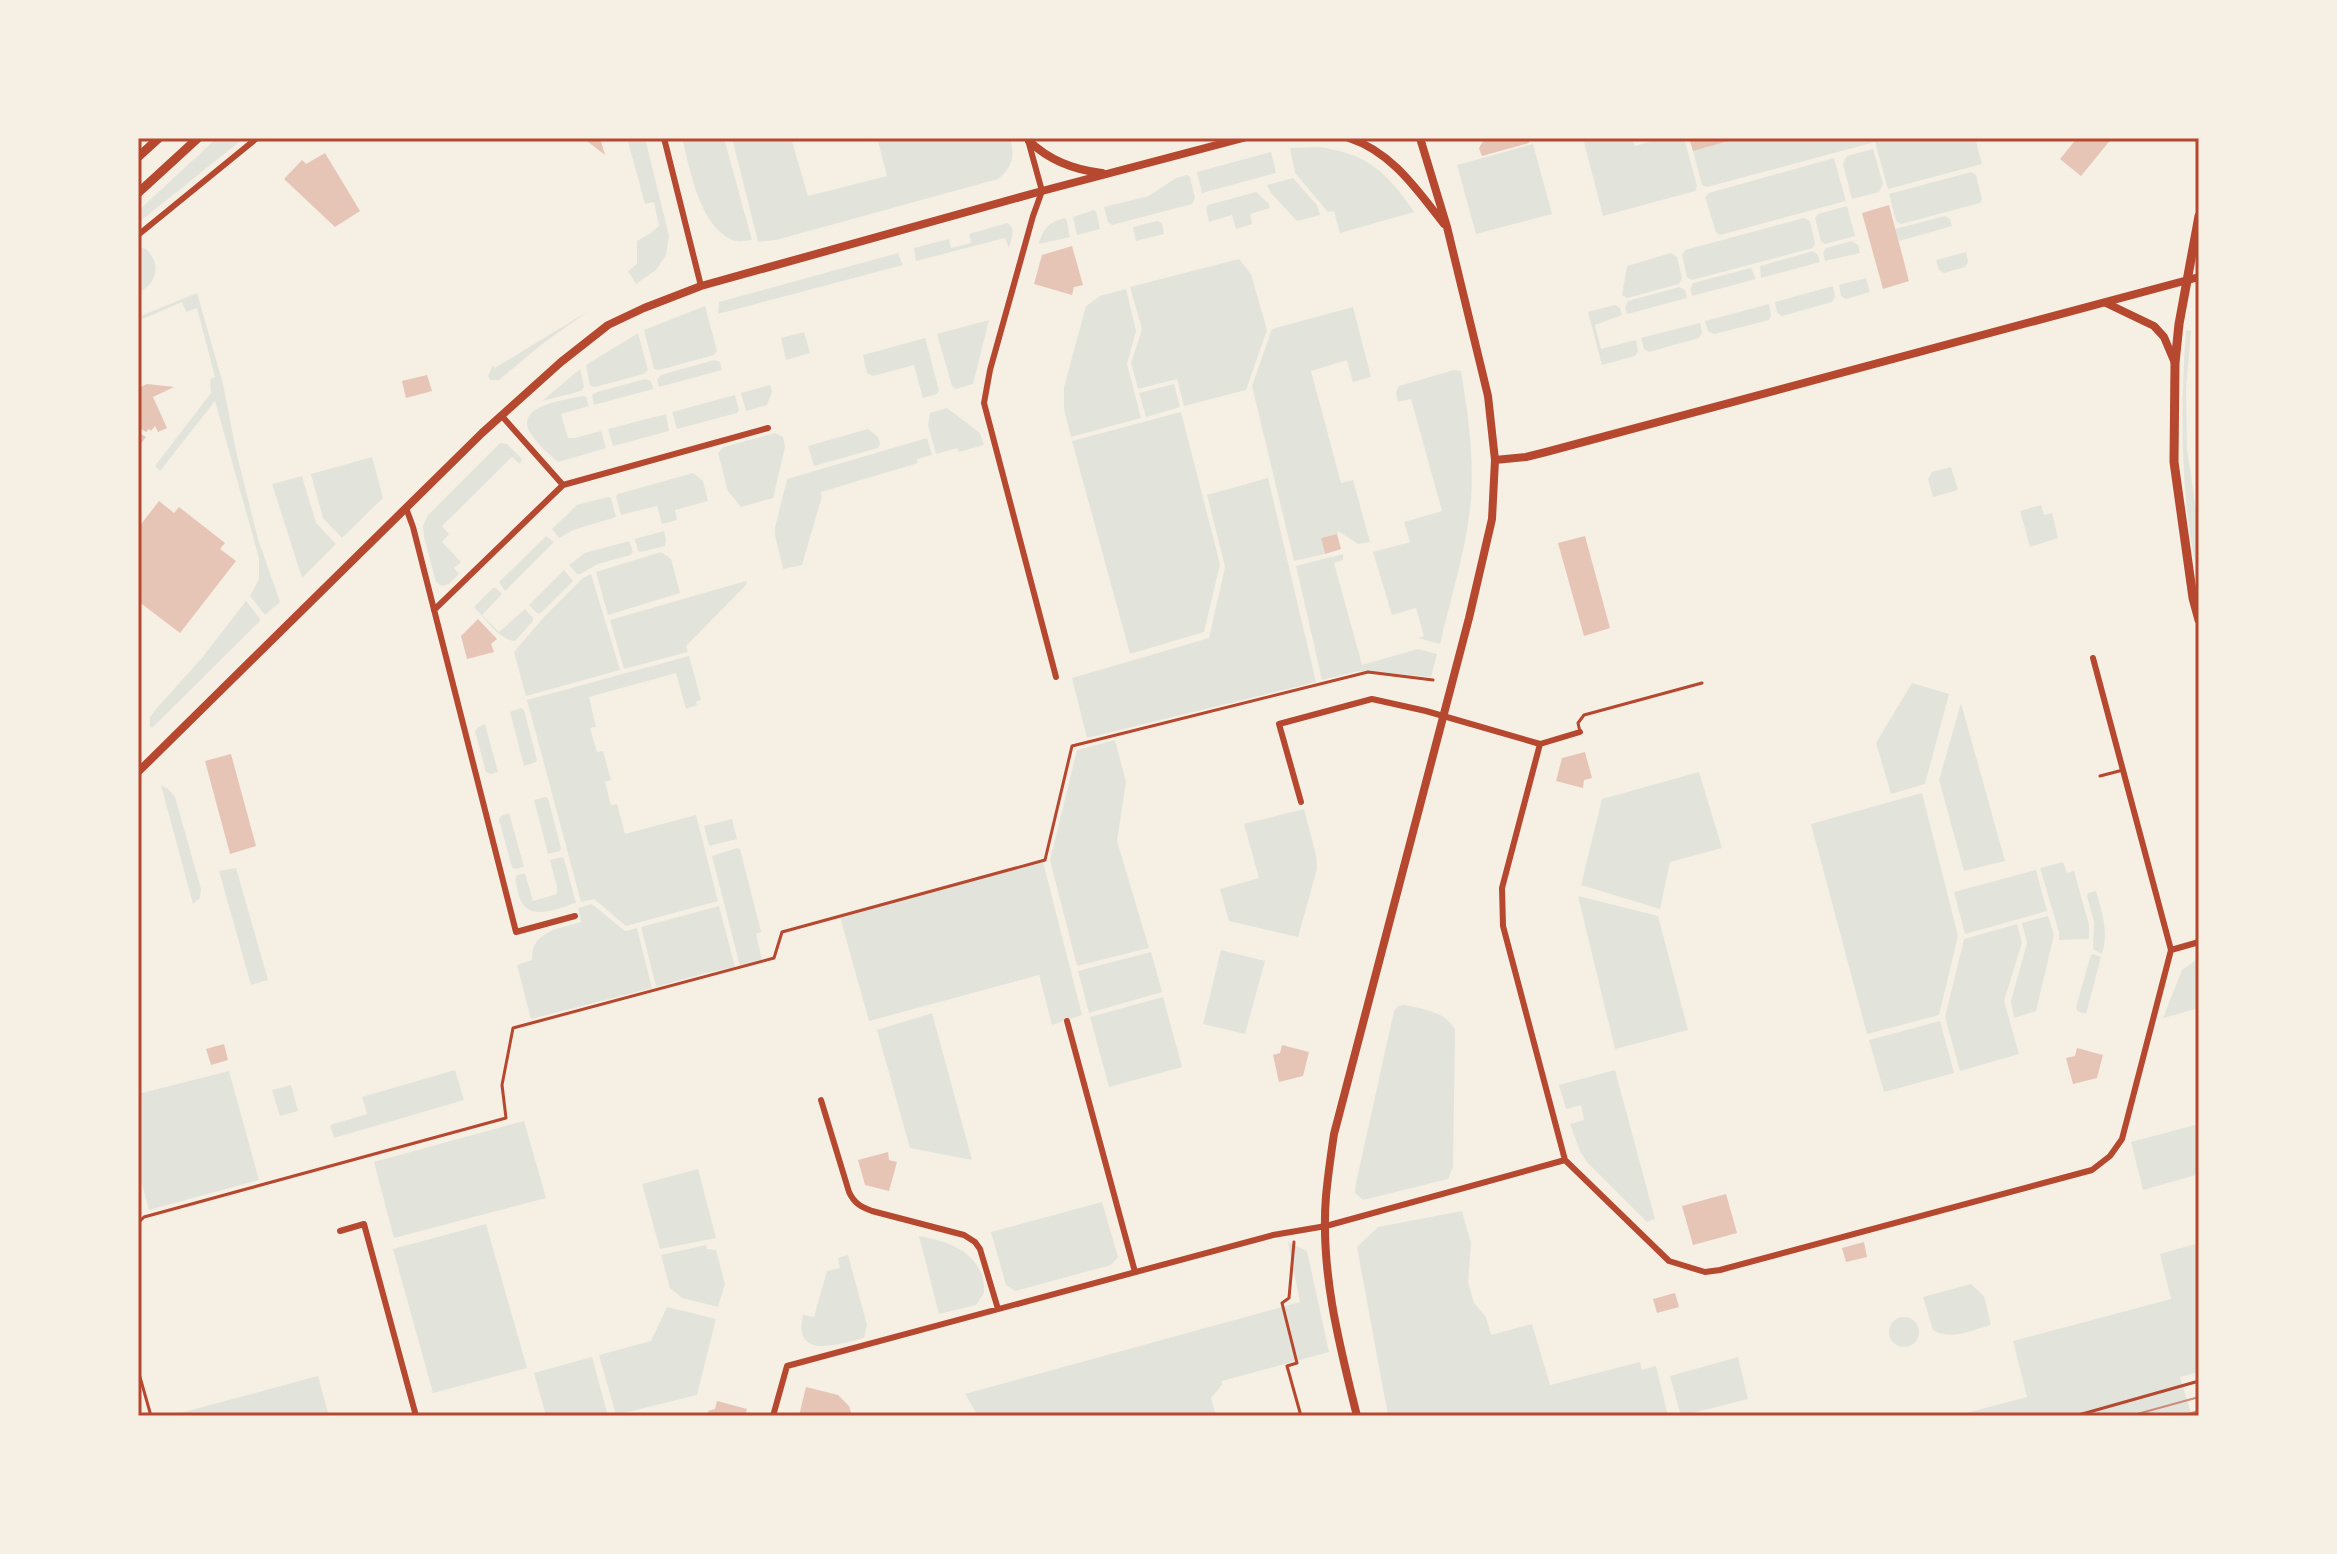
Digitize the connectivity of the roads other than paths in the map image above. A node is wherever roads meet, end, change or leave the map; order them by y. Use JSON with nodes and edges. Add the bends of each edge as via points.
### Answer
{"nodes":[{"id":1,"x":159,"y":138,"type":"edge"},
{"id":2,"x":198,"y":138,"type":"edge"},
{"id":3,"x":257,"y":138,"type":"edge"},
{"id":4,"x":664,"y":138,"type":"edge"},
{"id":5,"x":1243,"y":138,"type":"edge"},
{"id":6,"x":1349,"y":138,"type":"edge"},
{"id":7,"x":1028,"y":140,"type":"edge"},
{"id":8,"x":1422,"y":140,"type":"edge"},
{"id":9,"x":138,"y":157,"type":"edge"},
{"id":10,"x":1107,"y":174,"type":"junction"},
{"id":11,"x":1042,"y":191,"type":"junction"},
{"id":12,"x":138,"y":193,"type":"edge"},
{"id":13,"x":2199,"y":216,"type":"edge"},
{"id":14,"x":1447,"y":227,"type":"junction"},
{"id":15,"x":138,"y":235,"type":"edge"},
{"id":16,"x":2199,"y":277,"type":"edge"},
{"id":17,"x":2187,"y":281,"type":"junction"},
{"id":18,"x":701,"y":286,"type":"junction"},
{"id":19,"x":2105,"y":303,"type":"junction"},
{"id":20,"x":2175,"y":363,"type":"junction"},
{"id":21,"x":501,"y":415,"type":"junction"},
{"id":22,"x":768,"y":428,"type":"dead end"},
{"id":23,"x":1495,"y":460,"type":"junction"},
{"id":24,"x":563,"y":485,"type":"junction"},
{"id":25,"x":406,"y":508,"type":"junction"},
{"id":26,"x":434,"y":610,"type":"junction"},
{"id":27,"x":2199,"y":620,"type":"edge"},
{"id":28,"x":2093,"y":658,"type":"dead end"},
{"id":29,"x":1056,"y":677,"type":"dead end"},
{"id":30,"x":1702,"y":683,"type":"dead end"},
{"id":31,"x":1443,"y":716,"type":"junction"},
{"id":32,"x":1580,"y":732,"type":"joint"},
{"id":33,"x":1540,"y":744,"type":"junction"},
{"id":34,"x":2123,"y":770,"type":"junction"},
{"id":35,"x":138,"y":772,"type":"edge"},
{"id":36,"x":2100,"y":776,"type":"dead end"},
{"id":37,"x":1301,"y":802,"type":"dead end"},
{"id":38,"x":575,"y":916,"type":"dead end"},
{"id":39,"x":2199,"y":942,"type":"edge"},
{"id":40,"x":2171,"y":950,"type":"junction"},
{"id":41,"x":1067,"y":1021,"type":"dead end"},
{"id":42,"x":821,"y":1100,"type":"dead end"},
{"id":43,"x":1565,"y":1160,"type":"junction"},
{"id":44,"x":1326,"y":1226,"type":"junction"},
{"id":45,"x":340,"y":1231,"type":"dead end"},
{"id":46,"x":1135,"y":1272,"type":"junction"},
{"id":47,"x":998,"y":1309,"type":"junction"},
{"id":48,"x":416,"y":1416,"type":"edge"},
{"id":49,"x":773,"y":1416,"type":"edge"},
{"id":50,"x":1357,"y":1416,"type":"edge"}],
"edges":[{"from":1,"to":9,"type":"main road"},
{"from":2,"to":12,"type":"main road"},
{"from":3,"to":15,"type":"street"},
{"from":4,"to":18,"type":"street"},
{"from":5,"to":10,"type":"street"},
{"from":6,"to":14,"type":"street","via":[[1369,146],[1405,174]]},
{"from":7,"to":10,"type":"street","via":[[1069,167]]},
{"from":7,"to":11,"type":"street"},
{"from":8,"to":14,"type":"street"},
{"from":10,"to":11,"type":"street"},
{"from":11,"to":18,"type":"street"},
{"from":11,"to":29,"type":"street","via":[[984,403]]},
{"from":13,"to":17,"type":"main road"},
{"from":14,"to":23,"type":"street","via":[[1488,396]]},
{"from":16,"to":17,"type":"street"},
{"from":17,"to":19,"type":"street"},
{"from":17,"to":20,"type":"main road"},
{"from":18,"to":21,"type":"street","via":[[608,325]]},
{"from":19,"to":20,"type":"street","via":[[2154,326]]},
{"from":19,"to":23,"type":"street","via":[[1546,452]]},
{"from":20,"to":27,"type":"main road","via":[[2174,462]]},
{"from":21,"to":24,"type":"street"},
{"from":21,"to":25,"type":"street"},
{"from":22,"to":24,"type":"street"},
{"from":23,"to":31,"type":"street","via":[[1492,519]]},
{"from":24,"to":26,"type":"street"},
{"from":25,"to":26,"type":"street"},
{"from":25,"to":35,"type":"street"},
{"from":26,"to":38,"type":"street","via":[[516,932]]},
{"from":28,"to":34,"type":"street"},
{"from":30,"to":32,"type":"lane","via":[[1584,715],[1578,723]]},
{"from":31,"to":33,"type":"street"},
{"from":31,"to":37,"type":"street","via":[[1372,699],[1279,724]]},
{"from":31,"to":44,"type":"street","via":[[1334,1134]]},
{"from":32,"to":33,"type":"street"},
{"from":33,"to":43,"type":"street","via":[[1502,888],[1503,926]]},
{"from":34,"to":36,"type":"lane"},
{"from":34,"to":40,"type":"street"},
{"from":39,"to":40,"type":"street"},
{"from":40,"to":43,"type":"street","via":[[2122,1139],[2092,1170],[1705,1272],[1669,1261]]},
{"from":41,"to":46,"type":"street"},
{"from":42,"to":47,"type":"street","via":[[853,1201],[975,1242]]},
{"from":43,"to":44,"type":"street"},
{"from":44,"to":46,"type":"street"},
{"from":44,"to":50,"type":"street","via":[[1332,1308]]},
{"from":45,"to":48,"type":"street","via":[[364,1224]]},
{"from":46,"to":47,"type":"street"},
{"from":47,"to":49,"type":"street","via":[[787,1366]]}]}
